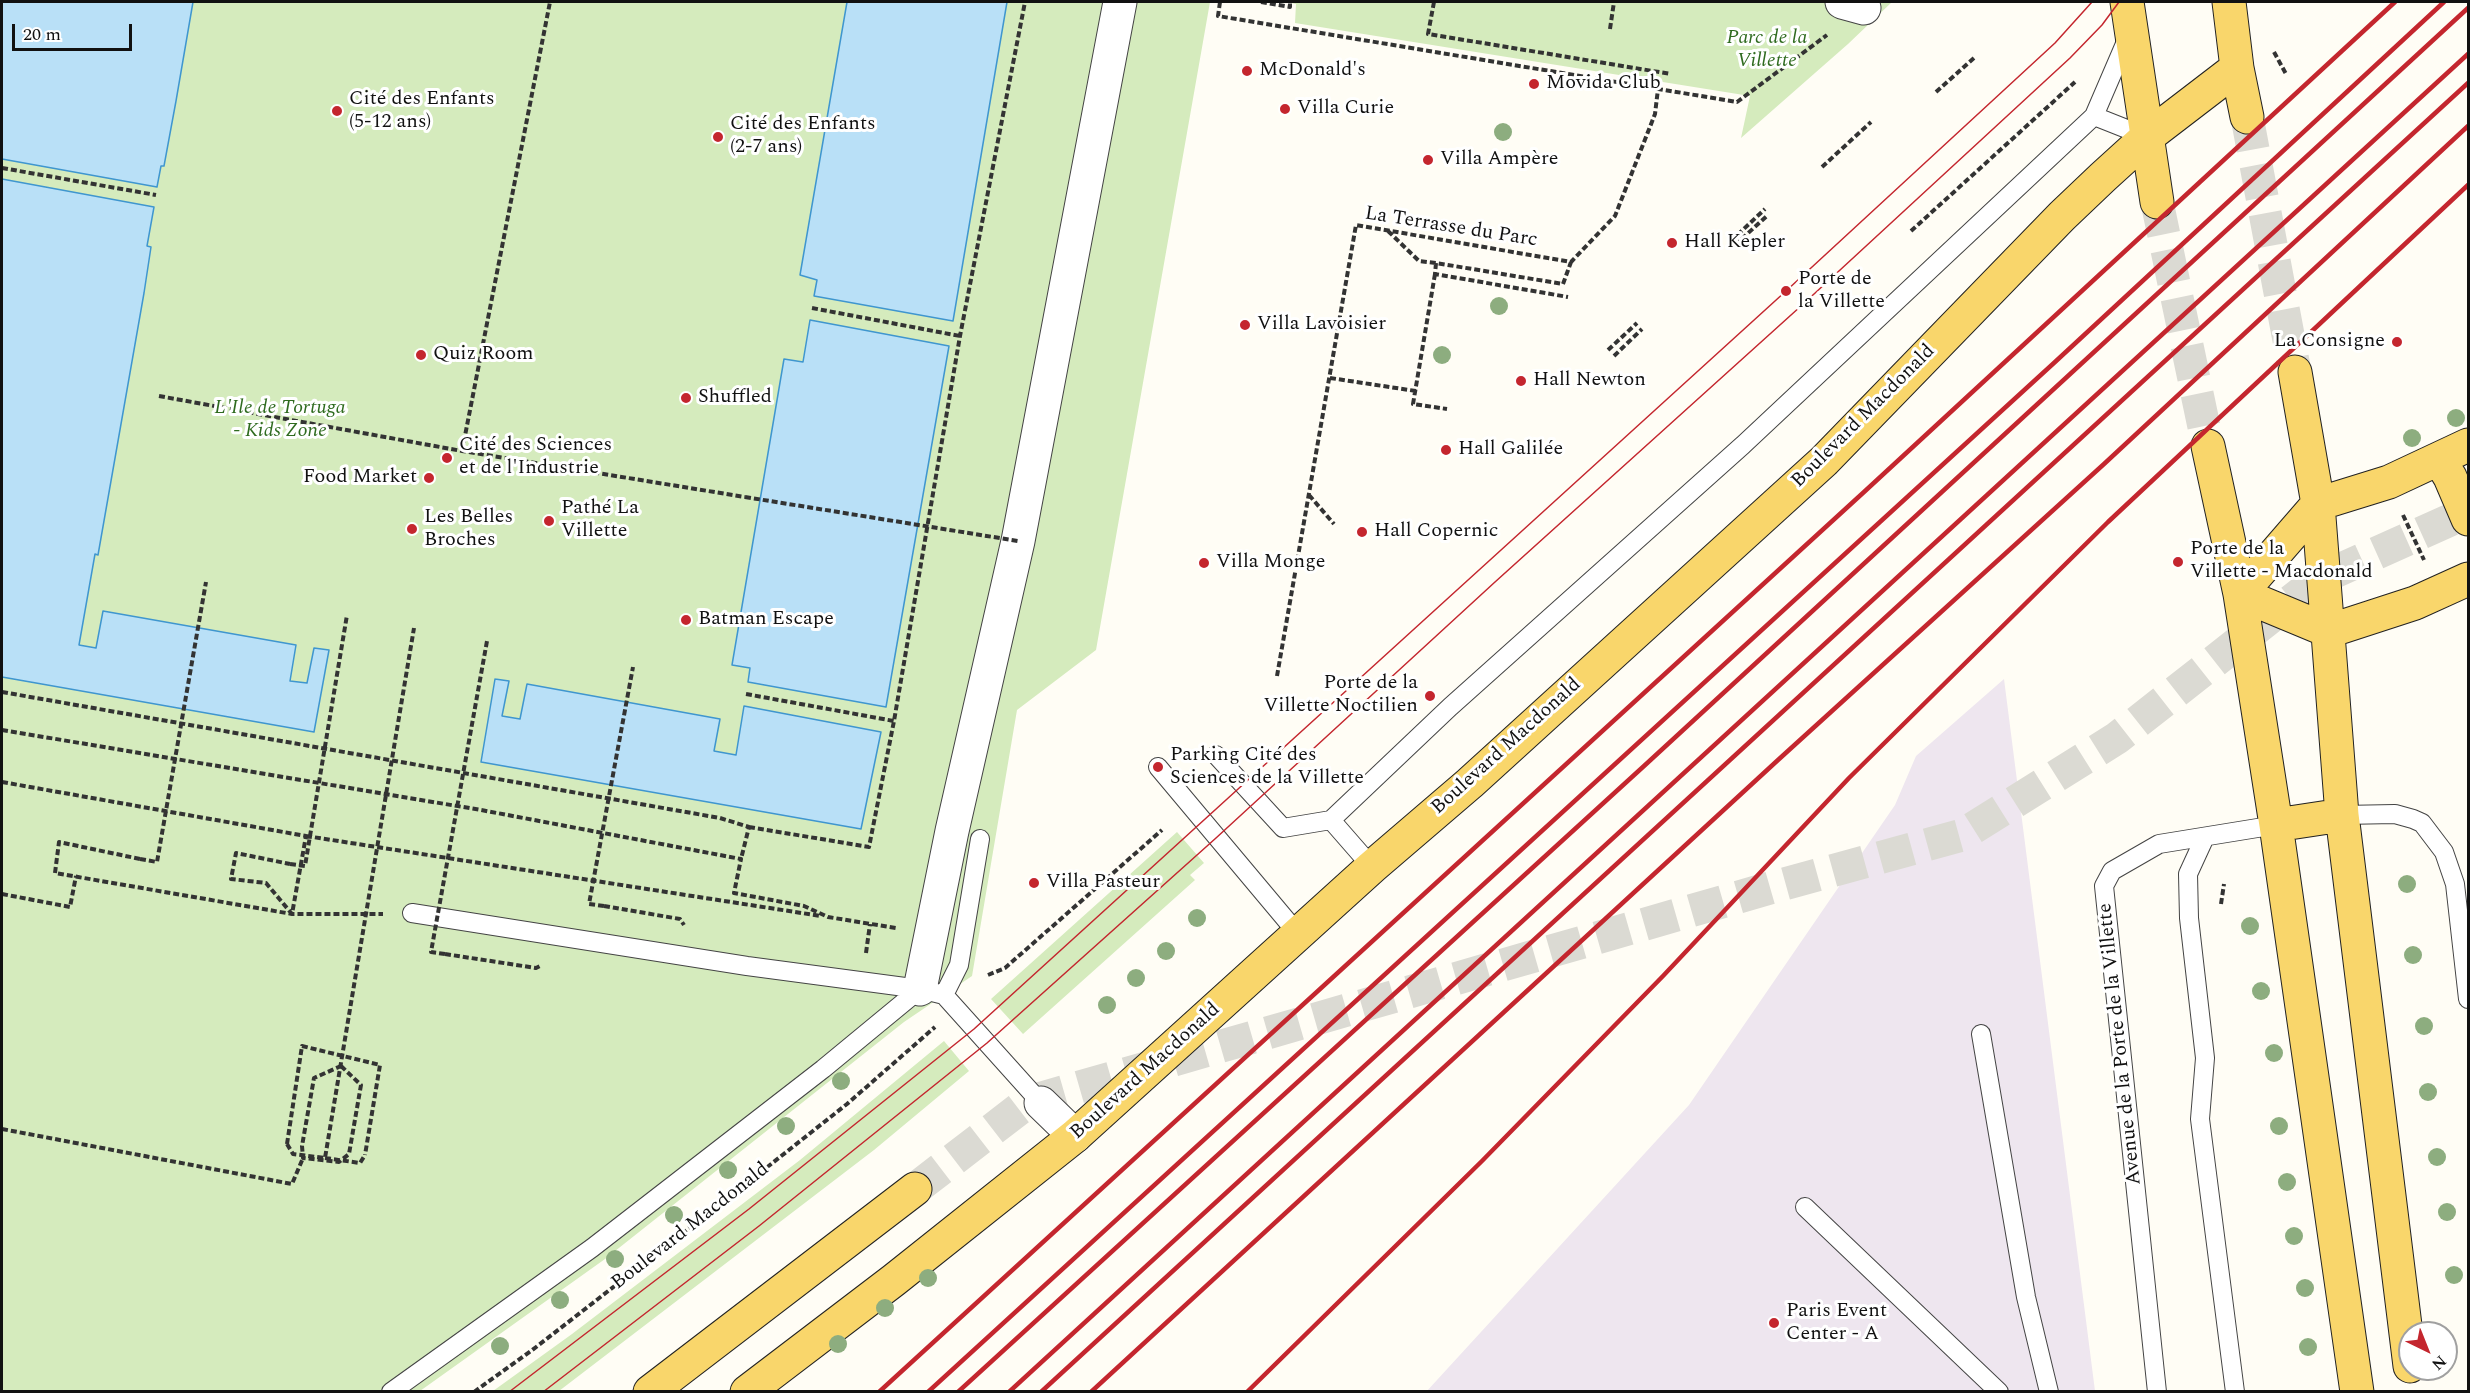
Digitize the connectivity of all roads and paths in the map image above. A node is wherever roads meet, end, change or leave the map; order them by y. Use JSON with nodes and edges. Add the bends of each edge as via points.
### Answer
{"nodes":[{"id":1,"x":550,"y":2,"type":"edge"},
{"id":2,"x":1025,"y":2,"type":"edge"},
{"id":3,"x":1120,"y":2,"type":"edge"},
{"id":4,"x":1220,"y":2,"type":"edge"},
{"id":5,"x":1261,"y":2,"type":"edge"},
{"id":6,"x":1290,"y":2,"type":"edge"},
{"id":7,"x":1434,"y":2,"type":"edge"},
{"id":8,"x":1614,"y":2,"type":"edge"},
{"id":9,"x":2229,"y":2,"type":"edge"},
{"id":10,"x":1853,"y":5,"type":"edge"},
{"id":11,"x":2129,"y":16,"type":"edge"},
{"id":12,"x":1610,"y":29,"type":"dead end"},
{"id":13,"x":2271,"y":46,"type":"dead end"},
{"id":14,"x":1975,"y":57,"type":"dead end"},
{"id":15,"x":2237,"y":68,"type":"junction"},
{"id":16,"x":1671,"y":74,"type":"dead end"},
{"id":17,"x":2286,"y":74,"type":"dead end"},
{"id":18,"x":2076,"y":81,"type":"dead end"},
{"id":19,"x":1658,"y":88,"type":"junction"},
{"id":20,"x":1936,"y":92,"type":"dead end"},
{"id":21,"x":2094,"y":116,"type":"junction"},
{"id":22,"x":2247,"y":117,"type":"tunnel mouth"},
{"id":23,"x":1871,"y":122,"type":"dead end"},
{"id":24,"x":2147,"y":137,"type":"junction"},
{"id":25,"x":1822,"y":167,"type":"dead end"},
{"id":26,"x":2,"y":168,"type":"edge"},
{"id":27,"x":156,"y":195,"type":"dead end"},
{"id":28,"x":2157,"y":202,"type":"tunnel mouth"},
{"id":29,"x":1765,"y":209,"type":"dead end"},
{"id":30,"x":1768,"y":215,"type":"dead end"},
{"id":31,"x":1387,"y":230,"type":"junction"},
{"id":32,"x":1911,"y":231,"type":"dead end"},
{"id":33,"x":1731,"y":241,"type":"dead end"},
{"id":34,"x":1735,"y":245,"type":"dead end"},
{"id":35,"x":1571,"y":262,"type":"junction"},
{"id":36,"x":1436,"y":263,"type":"junction"},
{"id":37,"x":1435,"y":274,"type":"junction"},
{"id":38,"x":1568,"y":297,"type":"dead end"},
{"id":39,"x":812,"y":308,"type":"dead end"},
{"id":40,"x":1636,"y":323,"type":"dead end"},
{"id":41,"x":1642,"y":329,"type":"dead end"},
{"id":42,"x":960,"y":336,"type":"junction"},
{"id":43,"x":1608,"y":350,"type":"dead end"},
{"id":44,"x":1614,"y":356,"type":"dead end"},
{"id":45,"x":2295,"y":372,"type":"tunnel mouth"},
{"id":46,"x":1330,"y":378,"type":"junction"},
{"id":47,"x":1416,"y":391,"type":"junction"},
{"id":48,"x":159,"y":396,"type":"dead end"},
{"id":49,"x":1447,"y":409,"type":"dead end"},
{"id":50,"x":2208,"y":446,"type":"tunnel mouth"},
{"id":51,"x":2469,"y":446,"type":"edge"},
{"id":52,"x":462,"y":452,"type":"junction"},
{"id":53,"x":2439,"y":459,"type":"junction"},
{"id":54,"x":1309,"y":495,"type":"junction"},
{"id":55,"x":2318,"y":504,"type":"junction"},
{"id":56,"x":2398,"y":506,"type":"dead end"},
{"id":57,"x":2469,"y":519,"type":"edge"},
{"id":58,"x":1334,"y":524,"type":"dead end"},
{"id":59,"x":1018,"y":541,"type":"junction"},
{"id":60,"x":2427,"y":566,"type":"dead end"},
{"id":61,"x":2469,"y":579,"type":"edge"},
{"id":62,"x":206,"y":582,"type":"dead end"},
{"id":63,"x":2240,"y":594,"type":"junction"},
{"id":64,"x":347,"y":615,"type":"dead end"},
{"id":65,"x":414,"y":628,"type":"dead end"},
{"id":66,"x":2329,"y":631,"type":"junction"},
{"id":67,"x":487,"y":641,"type":"dead end"},
{"id":68,"x":633,"y":667,"type":"dead end"},
{"id":69,"x":1277,"y":676,"type":"dead end"},
{"id":70,"x":2,"y":692,"type":"edge"},
{"id":71,"x":746,"y":694,"type":"dead end"},
{"id":72,"x":894,"y":721,"type":"junction"},
{"id":73,"x":2,"y":730,"type":"edge"},
{"id":74,"x":1216,"y":754,"type":"dead end"},
{"id":75,"x":1158,"y":767,"type":"dead end"},
{"id":76,"x":2,"y":782,"type":"edge"},
{"id":77,"x":2342,"y":815,"type":"junction"},
{"id":78,"x":1331,"y":820,"type":"junction"},
{"id":79,"x":2276,"y":825,"type":"junction"},
{"id":80,"x":749,"y":826,"type":"junction"},
{"id":81,"x":1161,"y":830,"type":"dead end"},
{"id":82,"x":306,"y":836,"type":"junction"},
{"id":83,"x":2205,"y":837,"type":"junction"},
{"id":84,"x":980,"y":839,"type":"dead end"},
{"id":85,"x":741,"y":859,"type":"junction"},
{"id":86,"x":1372,"y":867,"type":"junction"},
{"id":87,"x":76,"y":876,"type":"junction"},
{"id":88,"x":2224,"y":884,"type":"dead end"},
{"id":89,"x":2,"y":894,"type":"edge"},
{"id":90,"x":2221,"y":906,"type":"dead end"},
{"id":91,"x":292,"y":914,"type":"junction"},
{"id":92,"x":412,"y":914,"type":"joint"},
{"id":93,"x":828,"y":917,"type":"junction"},
{"id":94,"x":680,"y":919,"type":"dead end"},
{"id":95,"x":870,"y":924,"type":"junction"},
{"id":96,"x":903,"y":929,"type":"dead end"},
{"id":97,"x":1298,"y":934,"type":"junction"},
{"id":98,"x":865,"y":961,"type":"dead end"},
{"id":99,"x":513,"y":965,"type":"dead end"},
{"id":100,"x":987,"y":976,"type":"dead end"},
{"id":101,"x":932,"y":992,"type":"junction"},
{"id":102,"x":2469,"y":999,"type":"edge"},
{"id":103,"x":956,"y":1009,"type":"junction"},
{"id":104,"x":1981,"y":1034,"type":"dead end"},
{"id":105,"x":340,"y":1066,"type":"junction"},
{"id":106,"x":1041,"y":1103,"type":"joint"},
{"id":107,"x":2,"y":1128,"type":"edge"},
{"id":108,"x":1075,"y":1136,"type":"junction"},
{"id":109,"x":303,"y":1158,"type":"junction"},
{"id":110,"x":325,"y":1158,"type":"junction"},
{"id":111,"x":915,"y":1189,"type":"tunnel mouth"},
{"id":112,"x":1805,"y":1207,"type":"dead end"},
{"id":113,"x":2404,"y":1321,"type":"edge"},
{"id":114,"x":391,"y":1392,"type":"edge"},
{"id":115,"x":474,"y":1392,"type":"edge"},
{"id":116,"x":650,"y":1392,"type":"edge"},
{"id":117,"x":747,"y":1392,"type":"edge"},
{"id":118,"x":1999,"y":1392,"type":"edge"},
{"id":119,"x":2049,"y":1392,"type":"edge"},
{"id":120,"x":2157,"y":1392,"type":"edge"},
{"id":121,"x":2235,"y":1392,"type":"edge"},
{"id":122,"x":2357,"y":1392,"type":"edge"}],
"edges":[{"from":1,"to":52,"type":"path"},
{"from":2,"to":42,"type":"path"},
{"from":3,"to":59,"type":"street"},
{"from":4,"to":19,"type":"path","via":[[1218,16]]},
{"from":5,"to":6,"type":"path","via":[[1290,7]]},
{"from":7,"to":16,"type":"path","via":[[1428,34]]},
{"from":8,"to":12,"type":"path"},
{"from":9,"to":15,"type":"main road"},
{"from":10,"to":19,"type":"path","via":[[1737,102]]},
{"from":11,"to":21,"type":"lane"},
{"from":11,"to":24,"type":"main road"},
{"from":13,"to":17,"type":"path"},
{"from":14,"to":20,"type":"path"},
{"from":15,"to":22,"type":"main road"},
{"from":15,"to":24,"type":"main road","name":"Boulevard Macdonald"},
{"from":18,"to":32,"type":"path"},
{"from":19,"to":35,"type":"path","via":[[1655,114],[1615,216]]},
{"from":21,"to":24,"type":"lane"},
{"from":21,"to":78,"type":"lane","via":[[1743,445],[1493,667]]},
{"from":23,"to":25,"type":"path"},
{"from":24,"to":28,"type":"main road"},
{"from":24,"to":86,"type":"main road","name":"Boulevard Macdonald","via":[[2062,216],[1824,461]]},
{"from":26,"to":27,"type":"path"},
{"from":29,"to":33,"type":"path"},
{"from":30,"to":34,"type":"path"},
{"from":31,"to":35,"type":"path","name":"La Terrasse du Parc"},
{"from":31,"to":36,"type":"path","via":[[1419,261]]},
{"from":31,"to":46,"type":"path","name":"La Terrasse du Parc","via":[[1356,225]]},
{"from":35,"to":36,"type":"path","via":[[1563,284]]},
{"from":36,"to":37,"type":"path"},
{"from":37,"to":38,"type":"path"},
{"from":37,"to":47,"type":"path"},
{"from":39,"to":42,"type":"path"},
{"from":40,"to":43,"type":"path"},
{"from":41,"to":44,"type":"path"},
{"from":42,"to":72,"type":"path"},
{"from":45,"to":55,"type":"main road"},
{"from":46,"to":47,"type":"path"},
{"from":46,"to":54,"type":"path","name":"La Terrasse du Parc"},
{"from":47,"to":49,"type":"path","via":[[1413,404]]},
{"from":48,"to":52,"type":"path"},
{"from":50,"to":63,"type":"main road"},
{"from":51,"to":53,"type":"main road"},
{"from":52,"to":59,"type":"path","bridge":true},
{"from":53,"to":55,"type":"main road","via":[[2389,482]]},
{"from":53,"to":57,"type":"main road"},
{"from":54,"to":58,"type":"path"},
{"from":54,"to":69,"type":"path","name":"La Terrasse du Parc"},
{"from":55,"to":63,"type":"main road"},
{"from":55,"to":66,"type":"main road"},
{"from":56,"to":60,"type":"path"},
{"from":59,"to":101,"type":"street","via":[[952,831]]},
{"from":61,"to":66,"type":"main road","via":[[2415,603]]},
{"from":62,"to":87,"type":"path","bridge":true,"via":[[157,862],[59,842],[55,873]]},
{"from":63,"to":66,"type":"main road"},
{"from":63,"to":79,"type":"main road"},
{"from":64,"to":91,"type":"path","bridge":true,"via":[[305,866],[236,853],[231,879],[266,883]]},
{"from":65,"to":105,"type":"path","bridge":true},
{"from":66,"to":77,"type":"main road"},
{"from":67,"to":99,"type":"path","bridge":true,"via":[[431,952]]},
{"from":68,"to":94,"type":"path","bridge":true,"via":[[589,904]]},
{"from":70,"to":80,"type":"path","via":[[657,806]]},
{"from":71,"to":72,"type":"path"},
{"from":72,"to":80,"type":"path","via":[[869,847]]},
{"from":73,"to":85,"type":"path","via":[[481,810]]},
{"from":74,"to":78,"type":"lane","via":[[1283,828]]},
{"from":75,"to":97,"type":"lane"},
{"from":76,"to":82,"type":"path"},
{"from":77,"to":79,"type":"main road"},
{"from":77,"to":102,"type":"lane","via":[[2395,814],[2413,819],[2422,823],[2444,852],[2455,884]]},
{"from":77,"to":113,"type":"main road"},
{"from":78,"to":86,"type":"lane"},
{"from":79,"to":83,"type":"lane","name":"Avenue de la Porte de la Villette"},
{"from":79,"to":122,"type":"main road"},
{"from":80,"to":85,"type":"path"},
{"from":81,"to":100,"type":"path","via":[[1005,968]]},
{"from":82,"to":91,"type":"path"},
{"from":82,"to":93,"type":"path"},
{"from":83,"to":120,"type":"lane","name":"Avenue de la Porte de la Villette","via":[[2159,844],[2112,871],[2104,886]]},
{"from":83,"to":121,"type":"lane","via":[[2188,874],[2189,918],[2205,1058],[2200,1119]]},
{"from":84,"to":101,"type":"lane","via":[[959,965]]},
{"from":85,"to":93,"type":"path","via":[[734,893],[804,906]]},
{"from":86,"to":97,"type":"main road","name":"Boulevard Macdonald"},
{"from":87,"to":89,"type":"path","via":[[70,907]]},
{"from":87,"to":91,"type":"path"},
{"from":88,"to":90,"type":"path"},
{"from":91,"to":92,"type":"path"},
{"from":92,"to":101,"type":"lane"},
{"from":93,"to":95,"type":"path"},
{"from":95,"to":96,"type":"path"},
{"from":95,"to":98,"type":"path"},
{"from":97,"to":108,"type":"main road","name":"Boulevard Macdonald"},
{"from":101,"to":103,"type":"lane"},
{"from":101,"to":114,"type":"lane","via":[[823,1069],[592,1248]]},
{"from":103,"to":106,"type":"lane"},
{"from":103,"to":115,"type":"path","name":"Boulevard Macdonald","via":[[847,1104]]},
{"from":104,"to":119,"type":"lane","via":[[2026,1297]]},
{"from":105,"to":109,"type":"path","via":[[314,1078]]},
{"from":105,"to":109,"type":"path","via":[[361,1085],[349,1154],[339,1162]]},
{"from":105,"to":110,"type":"path","bridge":true},
{"from":106,"to":108,"type":"street"},
{"from":107,"to":109,"type":"path","via":[[292,1184]]},
{"from":108,"to":117,"type":"main road","name":"Boulevard Macdonald"},
{"from":110,"to":110,"type":"path","bridge":true,"via":[[360,1163],[365,1155],[380,1065],[302,1046],[287,1144],[293,1155]]},
{"from":111,"to":116,"type":"main road"},
{"from":112,"to":118,"type":"lane"}]}
